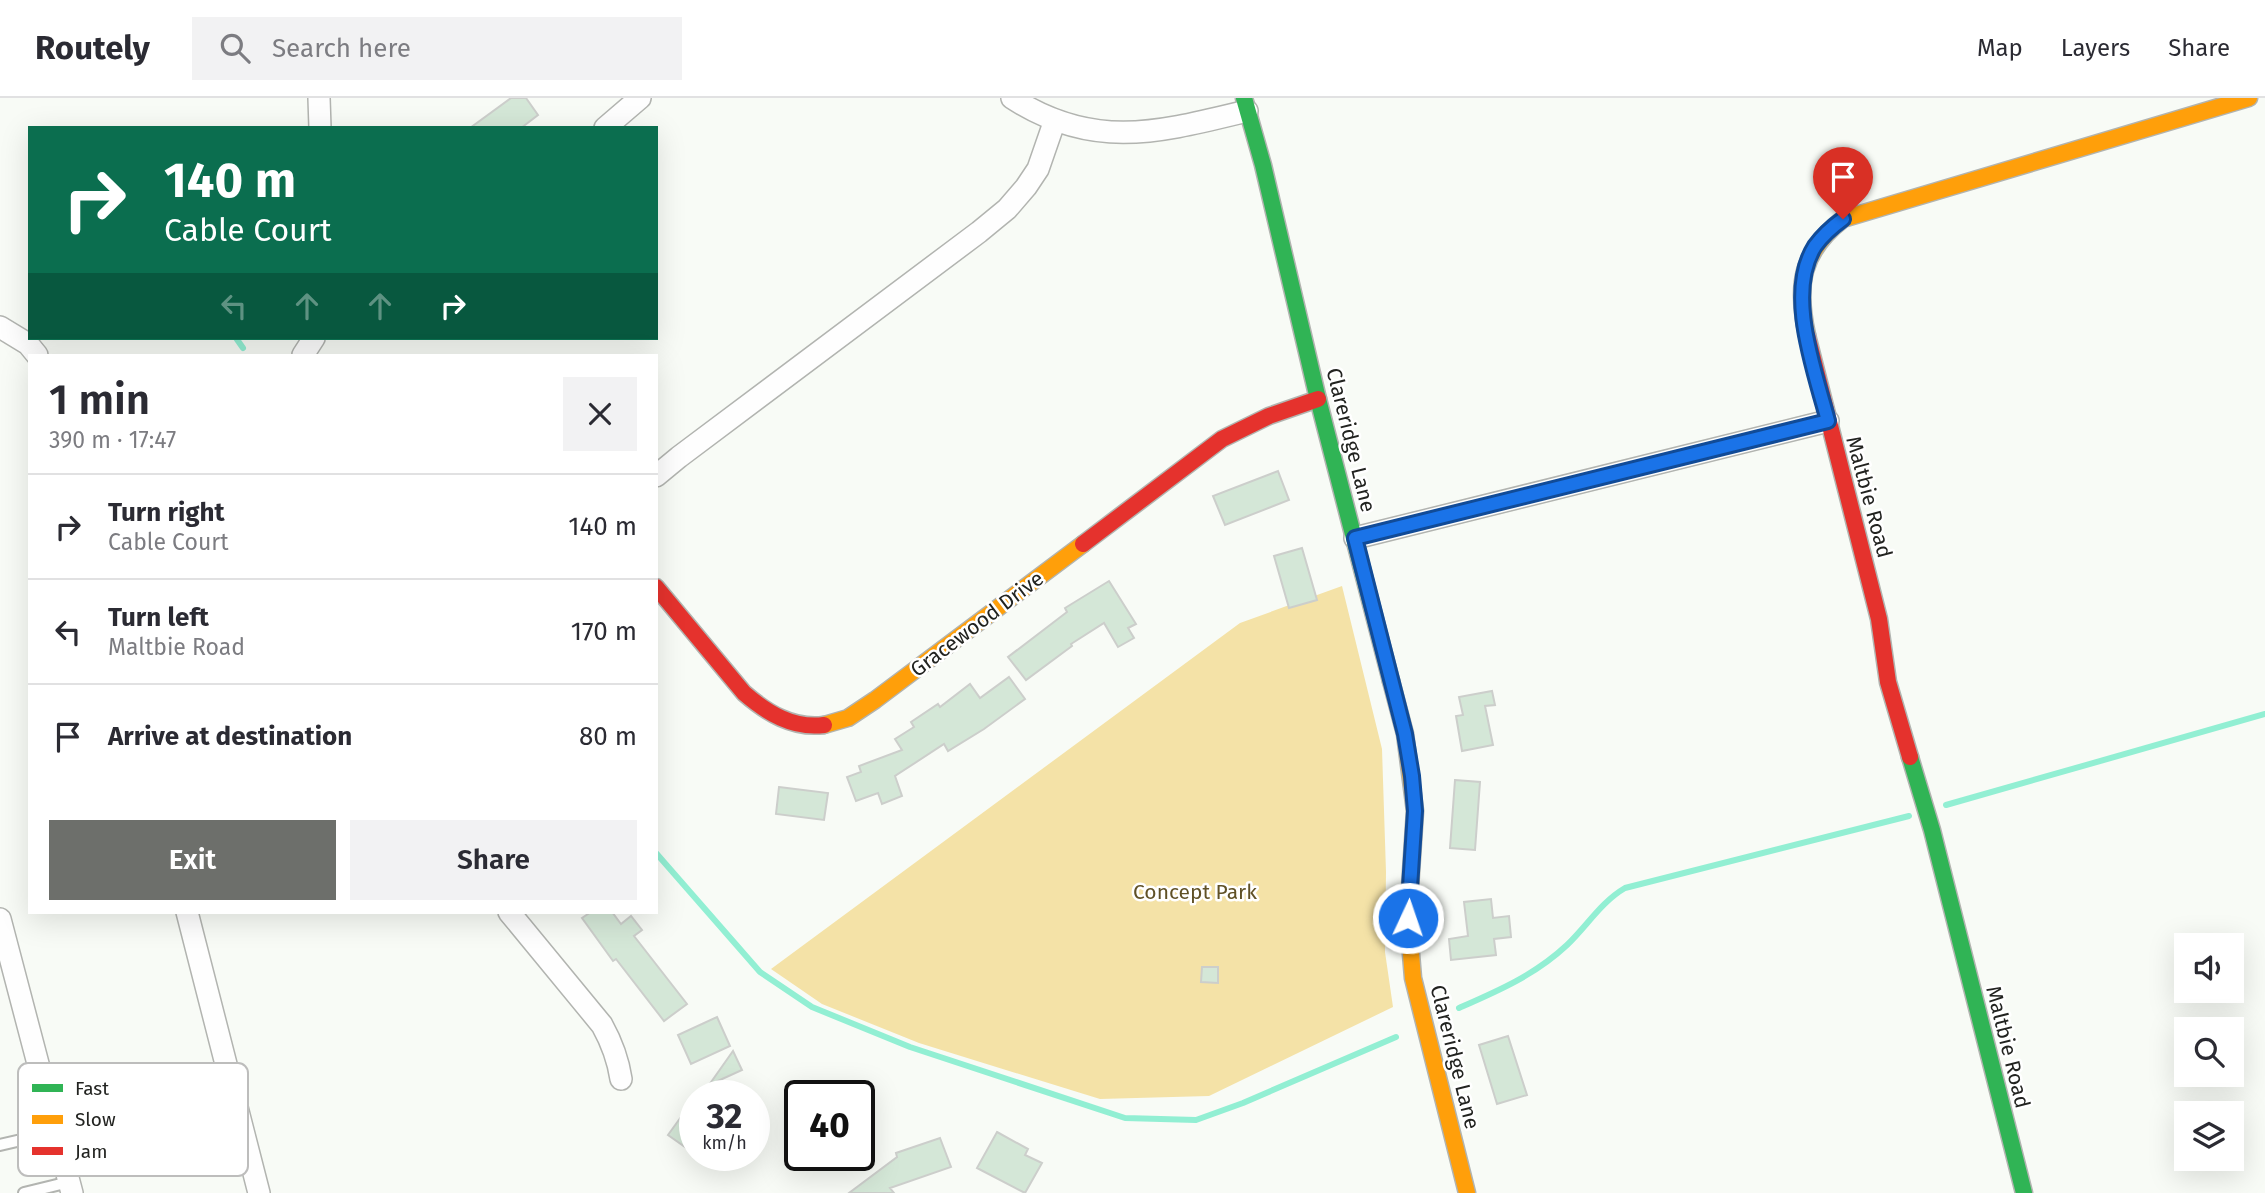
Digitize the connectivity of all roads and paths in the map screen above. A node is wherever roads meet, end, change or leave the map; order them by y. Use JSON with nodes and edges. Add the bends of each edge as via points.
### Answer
{"nodes":[{"id":1,"x":319,"y":98,"type":"edge"},
{"id":2,"x":640,"y":98,"type":"edge"},
{"id":3,"x":1012,"y":98,"type":"edge"},
{"id":4,"x":2239,"y":99,"type":"edge"},
{"id":5,"x":1246,"y":104,"type":"edge"},
{"id":6,"x":1055,"y":120,"type":"junction"},
{"id":7,"x":320,"y":126,"type":"edge"},
{"id":8,"x":607,"y":126,"type":"edge"},
{"id":9,"x":0,"y":327,"type":"edge"},
{"id":10,"x":36,"y":354,"type":"edge"},
{"id":11,"x":1318,"y":399,"type":"junction"},
{"id":12,"x":1828,"y":421,"type":"junction"},
{"id":13,"x":658,"y":474,"type":"edge"},
{"id":14,"x":1355,"y":538,"type":"junction"},
{"id":15,"x":658,"y":589,"type":"edge"},
{"id":16,"x":188,"y":914,"type":"edge"},
{"id":17,"x":511,"y":914,"type":"edge"},
{"id":18,"x":0,"y":919,"type":"edge"},
{"id":19,"x":38,"y":1063,"type":"edge"},
{"id":20,"x":225,"y":1063,"type":"edge"},
{"id":21,"x":621,"y":1079,"type":"dead end"},
{"id":22,"x":18,"y":1141,"type":"edge"},
{"id":23,"x":0,"y":1145,"type":"edge"},
{"id":24,"x":248,"y":1153,"type":"edge"},
{"id":25,"x":70,"y":1187,"type":"edge"},
{"id":26,"x":24,"y":1193,"type":"edge"},
{"id":27,"x":258,"y":1193,"type":"edge"},
{"id":28,"x":1467,"y":1193,"type":"edge"},
{"id":29,"x":2024,"y":1193,"type":"edge"}],
"edges":[{"from":1,"to":7,"type":"street"},
{"from":2,"to":8,"type":"street"},
{"from":3,"to":6,"type":"street"},
{"from":4,"to":12,"type":"street","name":"Maltbie Road","via":[[1895,200],[1843,219],[1825,233],[1807,262],[1803,315]]},
{"from":5,"to":6,"type":"street","via":[[1148,133],[1095,131]]},
{"from":5,"to":11,"type":"street","name":"Clareridge Lane"},
{"from":6,"to":13,"type":"street","via":[[1038,169],[1007,209]]},
{"from":9,"to":10,"type":"street"},
{"from":11,"to":14,"type":"street","name":"Clareridge Lane"},
{"from":11,"to":15,"type":"street","name":"Gracewood Drive","via":[[1278,411],[1222,439],[875,700],[834,723],[797,724],[759,708]]},
{"from":12,"to":14,"type":"street"},
{"from":12,"to":29,"type":"street","name":"Maltbie Road","via":[[1879,619],[1888,682],[1932,830]]},
{"from":14,"to":28,"type":"street","name":"Clareridge Lane","via":[[1412,776],[1415,811],[1408,918],[1413,978]]},
{"from":16,"to":20,"type":"street"},
{"from":17,"to":21,"type":"street","via":[[602,1025]]},
{"from":18,"to":19,"type":"street"},
{"from":22,"to":23,"type":"lane"},
{"from":24,"to":27,"type":"street"},
{"from":25,"to":26,"type":"lane"}]}
